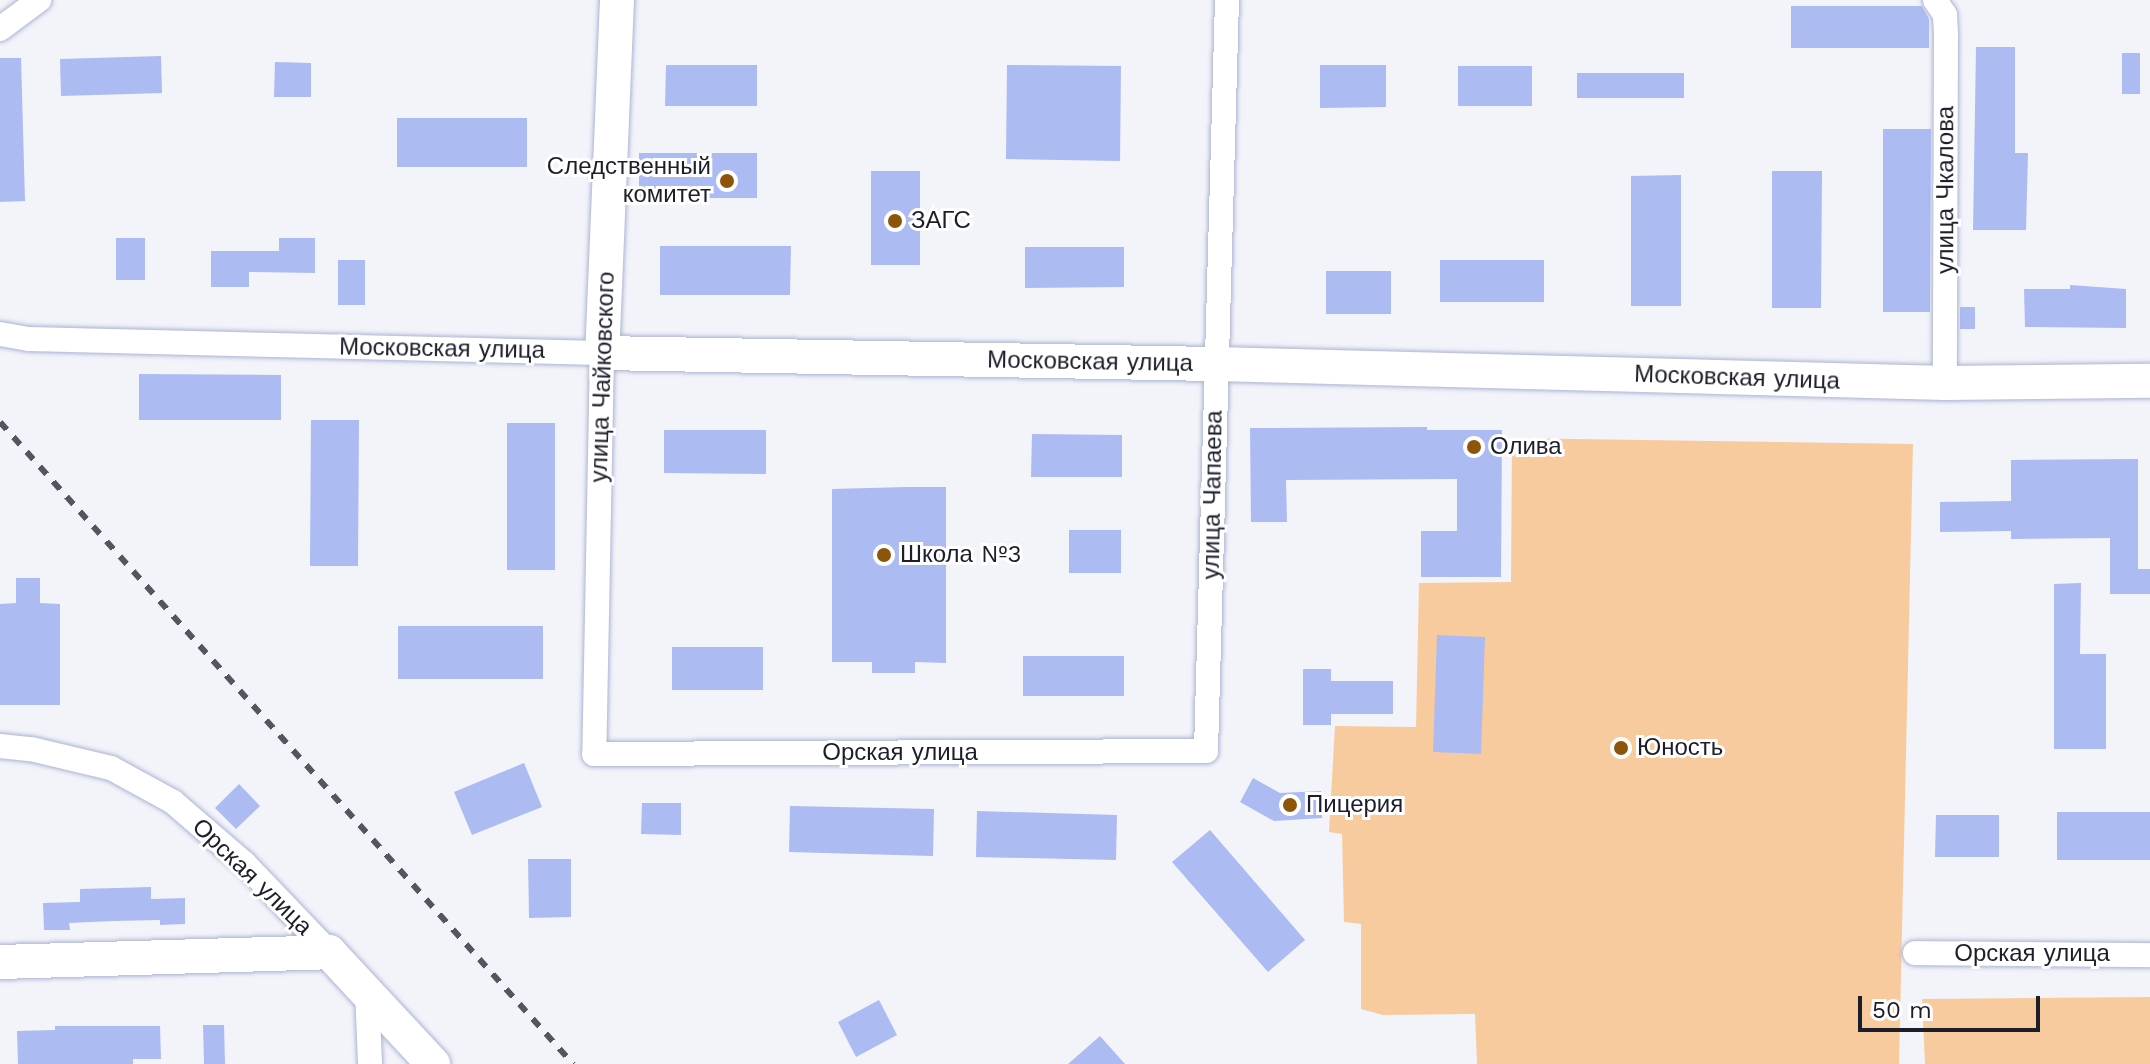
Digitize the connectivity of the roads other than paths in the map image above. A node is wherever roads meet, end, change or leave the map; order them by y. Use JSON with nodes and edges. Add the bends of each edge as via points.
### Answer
{"nodes":[{"id":1,"x":39,"y":0,"type":"edge"},
{"id":2,"x":617,"y":0,"type":"edge"},
{"id":3,"x":1227,"y":0,"type":"edge"},
{"id":4,"x":1935,"y":0,"type":"edge"},
{"id":5,"x":0,"y":29,"type":"edge"},
{"id":6,"x":0,"y":334,"type":"edge"},
{"id":7,"x":602,"y":353,"type":"junction"},
{"id":8,"x":1216,"y":364,"type":"junction"},
{"id":9,"x":2150,"y":381,"type":"edge"},
{"id":10,"x":1945,"y":383,"type":"junction"},
{"id":11,"x":0,"y":746,"type":"edge"},
{"id":12,"x":1206,"y":751,"type":"joint"},
{"id":13,"x":594,"y":754,"type":"joint"},
{"id":14,"x":329,"y":952,"type":"junction"},
{"id":15,"x":1915,"y":953,"type":"dead end"},
{"id":16,"x":2150,"y":955,"type":"edge"},
{"id":17,"x":0,"y":962,"type":"edge"},
{"id":18,"x":367,"y":991,"type":"junction"},
{"id":19,"x":370,"y":1064,"type":"edge"},
{"id":20,"x":433,"y":1064,"type":"edge"}],
"edges":[{"from":1,"to":5,"type":"street"},
{"from":2,"to":7,"type":"street","name":"улица Чайковского"},
{"from":3,"to":8,"type":"street","name":"улица Чапаева"},
{"from":4,"to":10,"type":"street","name":"улица Чкалова","via":[[1945,15],[1946,37]]},
{"from":6,"to":7,"type":"street","name":"Московская улица","via":[[29,339]]},
{"from":7,"to":8,"type":"street","name":"Московская улица"},
{"from":7,"to":13,"type":"street","name":"улица Чайковского"},
{"from":8,"to":10,"type":"street","name":"Московская улица"},
{"from":8,"to":12,"type":"street","name":"улица Чапаева"},
{"from":9,"to":10,"type":"street","name":"Московская улица"},
{"from":11,"to":14,"type":"street","name":"Орская улица","via":[[111,768],[173,802],[244,863]]},
{"from":12,"to":13,"type":"street","name":"Орская улица"},
{"from":14,"to":17,"type":"street","name":"Орская улица"},
{"from":14,"to":18,"type":"street"},
{"from":15,"to":16,"type":"street","name":"Орская улица"},
{"from":18,"to":19,"type":"street"},
{"from":18,"to":20,"type":"street"}]}
